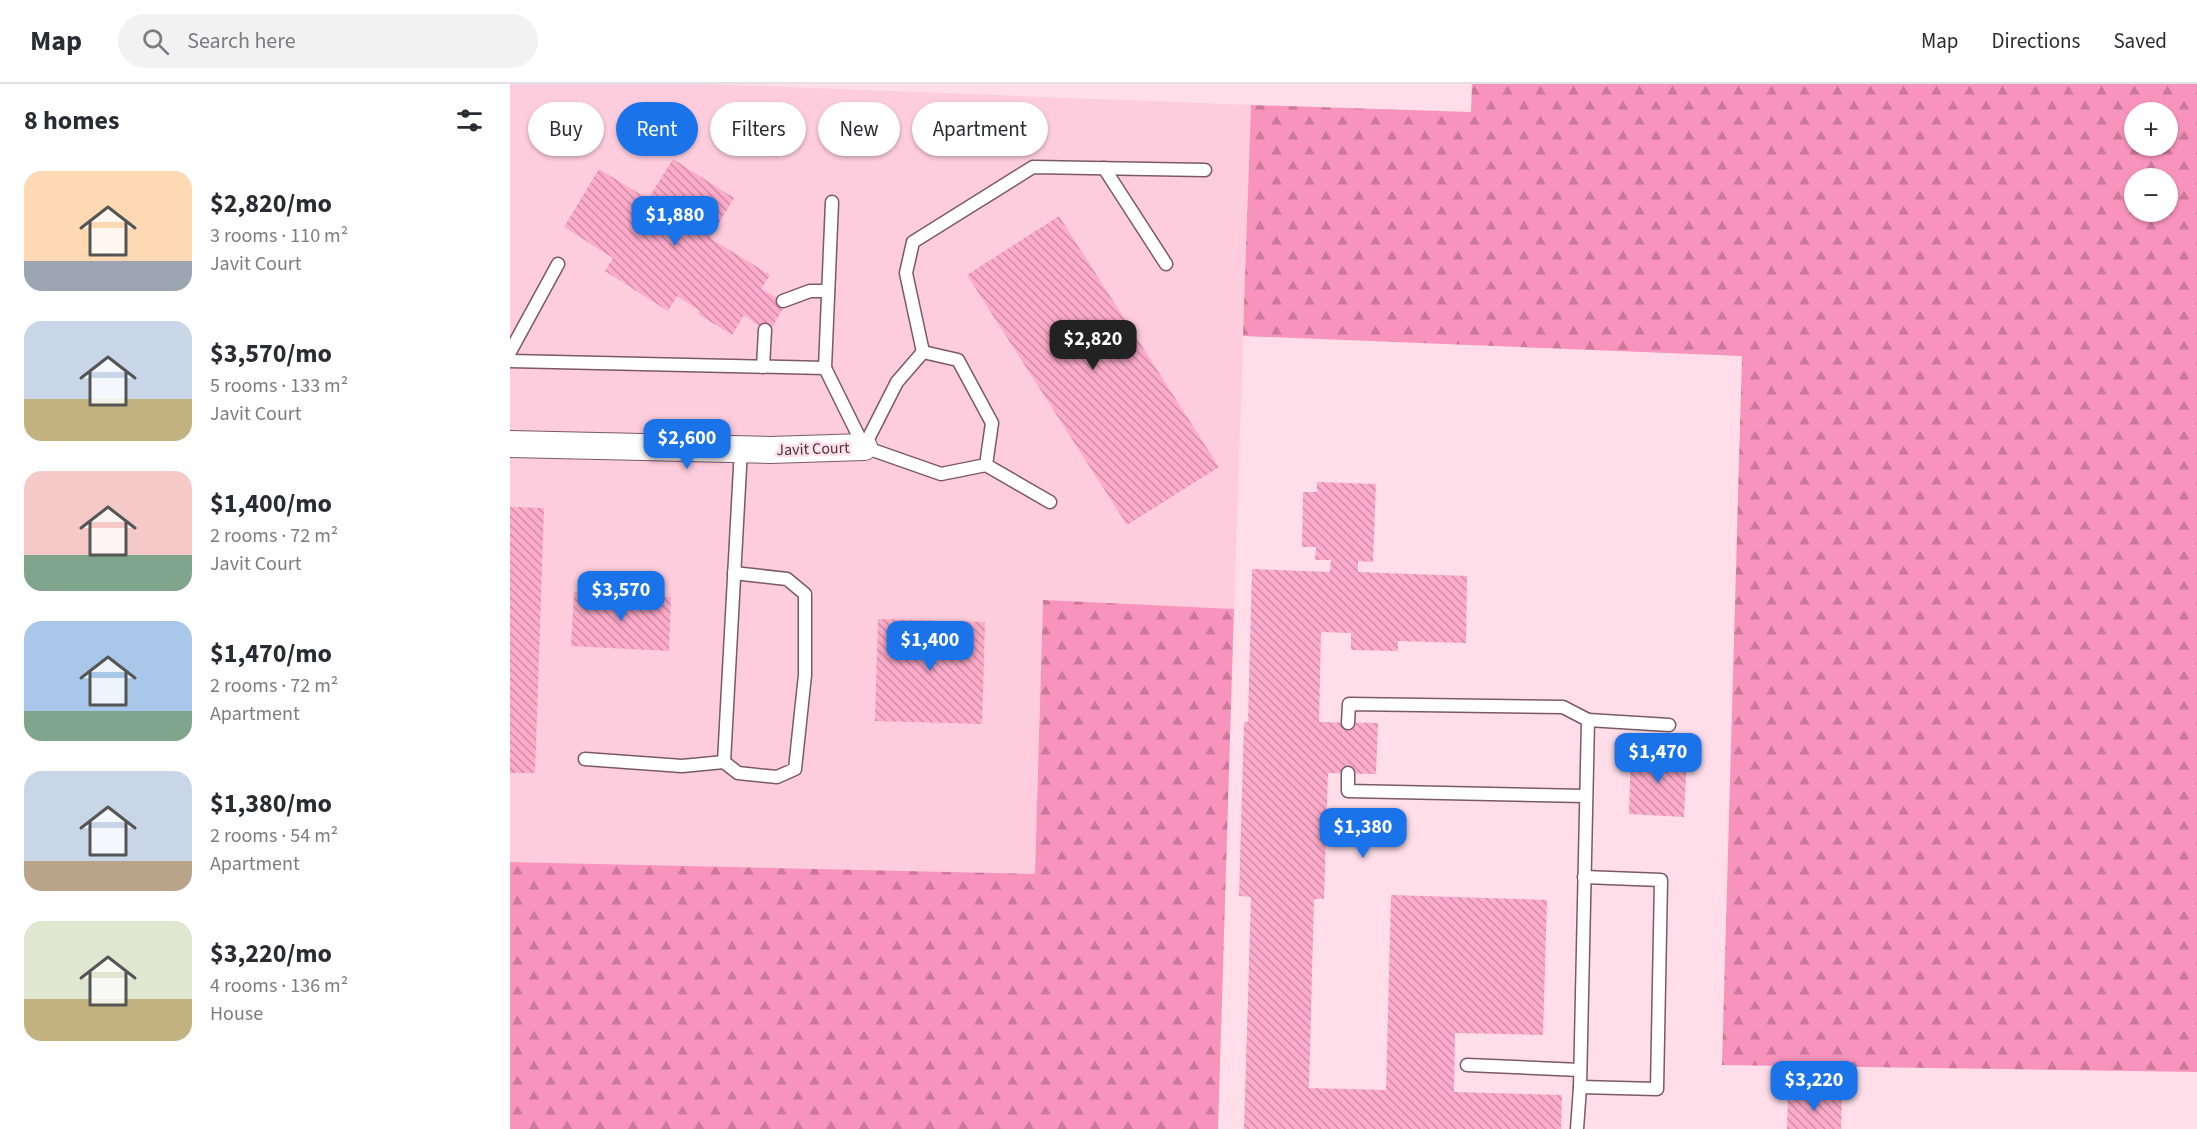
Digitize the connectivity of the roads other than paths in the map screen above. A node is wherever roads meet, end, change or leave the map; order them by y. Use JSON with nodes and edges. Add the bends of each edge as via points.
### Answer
{"nodes":[{"id":1,"x":1104,"y":168,"type":"junction"},
{"id":2,"x":1205,"y":170,"type":"dead end"},
{"id":3,"x":832,"y":202,"type":"dead end"},
{"id":4,"x":558,"y":264,"type":"dead end"},
{"id":5,"x":1166,"y":264,"type":"dead end"},
{"id":6,"x":828,"y":291,"type":"junction"},
{"id":7,"x":783,"y":302,"type":"dead end"},
{"id":8,"x":765,"y":330,"type":"dead end"},
{"id":9,"x":510,"y":352,"type":"edge"},
{"id":10,"x":923,"y":352,"type":"junction"},
{"id":11,"x":510,"y":361,"type":"edge"},
{"id":12,"x":763,"y":367,"type":"junction"},
{"id":13,"x":825,"y":368,"type":"junction"},
{"id":14,"x":510,"y":444,"type":"edge"},
{"id":15,"x":864,"y":447,"type":"junction"},
{"id":16,"x":741,"y":449,"type":"junction"},
{"id":17,"x":986,"y":465,"type":"junction"},
{"id":18,"x":1050,"y":502,"type":"dead end"},
{"id":19,"x":734,"y":573,"type":"junction"},
{"id":20,"x":1588,"y":720,"type":"junction"},
{"id":21,"x":1348,"y":723,"type":"dead end"},
{"id":22,"x":1669,"y":724,"type":"dead end"},
{"id":23,"x":585,"y":759,"type":"dead end"},
{"id":24,"x":724,"y":762,"type":"junction"},
{"id":25,"x":1348,"y":773,"type":"dead end"},
{"id":26,"x":1586,"y":796,"type":"junction"},
{"id":27,"x":1584,"y":877,"type":"junction"},
{"id":28,"x":1467,"y":1065,"type":"dead end"},
{"id":29,"x":1580,"y":1070,"type":"junction"},
{"id":30,"x":1580,"y":1087,"type":"junction"},
{"id":31,"x":1577,"y":1129,"type":"edge"}],
"edges":[{"from":1,"to":2,"type":"lane"},
{"from":1,"to":5,"type":"lane"},
{"from":1,"to":10,"type":"lane","via":[[1033,166],[914,242],[906,273]]},
{"from":3,"to":6,"type":"lane"},
{"from":4,"to":9,"type":"lane"},
{"from":6,"to":7,"type":"lane","via":[[810,291]]},
{"from":6,"to":13,"type":"lane"},
{"from":8,"to":12,"type":"lane"},
{"from":10,"to":15,"type":"lane","via":[[897,382]]},
{"from":10,"to":17,"type":"lane","via":[[958,360],[992,423]]},
{"from":11,"to":12,"type":"lane"},
{"from":12,"to":13,"type":"lane"},
{"from":13,"to":15,"type":"lane"},
{"from":14,"to":16,"type":"street","name":"Javit Court"},
{"from":15,"to":16,"type":"street","name":"Javit Court"},
{"from":15,"to":17,"type":"lane","via":[[941,474]]},
{"from":16,"to":19,"type":"lane"},
{"from":17,"to":18,"type":"lane"},
{"from":19,"to":24,"type":"lane"},
{"from":19,"to":24,"type":"lane","via":[[787,579],[805,594],[805,675],[795,769],[777,777],[738,773]]},
{"from":20,"to":21,"type":"lane","via":[[1563,707],[1349,704]]},
{"from":20,"to":22,"type":"lane"},
{"from":20,"to":26,"type":"lane"},
{"from":23,"to":24,"type":"lane","via":[[682,766]]},
{"from":25,"to":26,"type":"lane","via":[[1348,791]]},
{"from":26,"to":27,"type":"lane"},
{"from":27,"to":29,"type":"lane"},
{"from":27,"to":30,"type":"lane","via":[[1661,880],[1661,891],[1657,1089]]},
{"from":28,"to":29,"type":"lane"},
{"from":29,"to":30,"type":"lane"},
{"from":30,"to":31,"type":"lane"}]}
